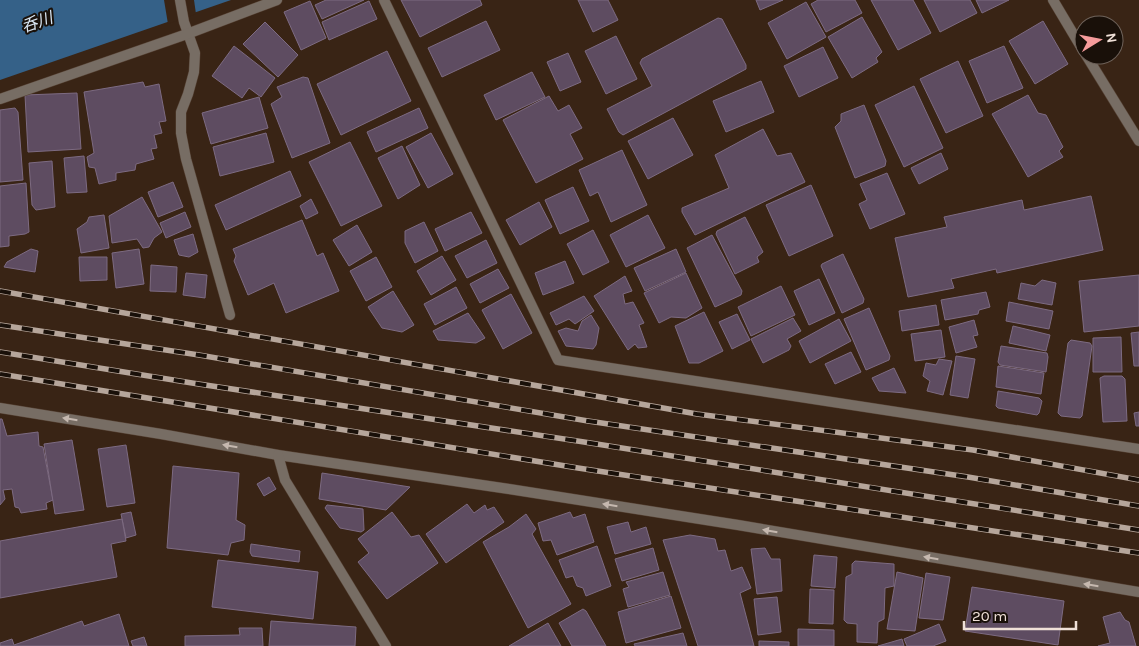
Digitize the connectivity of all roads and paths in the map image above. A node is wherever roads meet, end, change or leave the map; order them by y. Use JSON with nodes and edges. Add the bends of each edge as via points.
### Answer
{"nodes":[{"id":1,"x":180,"y":0,"type":"edge"},
{"id":2,"x":277,"y":0,"type":"edge"},
{"id":3,"x":384,"y":0,"type":"edge"},
{"id":4,"x":1053,"y":0,"type":"edge"},
{"id":5,"x":187,"y":34,"type":"junction"},
{"id":6,"x":1074,"y":35,"type":"edge"},
{"id":7,"x":1092,"y":65,"type":"edge"},
{"id":8,"x":0,"y":99,"type":"edge"},
{"id":9,"x":1139,"y":141,"type":"edge"},
{"id":10,"x":230,"y":315,"type":"dead end"},
{"id":11,"x":0,"y":408,"type":"edge"},
{"id":12,"x":1139,"y":449,"type":"edge"},
{"id":13,"x":278,"y":455,"type":"junction"},
{"id":14,"x":1139,"y":592,"type":"edge"},
{"id":15,"x":386,"y":646,"type":"edge"}],
"edges":[{"from":1,"to":5,"type":"street"},
{"from":2,"to":5,"type":"street"},
{"from":3,"to":12,"type":"street","via":[[558,360]]},
{"from":4,"to":6,"type":"street"},
{"from":5,"to":8,"type":"street"},
{"from":5,"to":10,"type":"street","via":[[195,53],[194,72],[182,112],[181,133]]},
{"from":7,"to":9,"type":"street"},
{"from":13,"to":11,"type":"street","one_way":true},
{"from":14,"to":13,"type":"street","one_way":true,"via":[[738,525]]},
{"from":13,"to":15,"type":"street","via":[[285,480]]}]}
